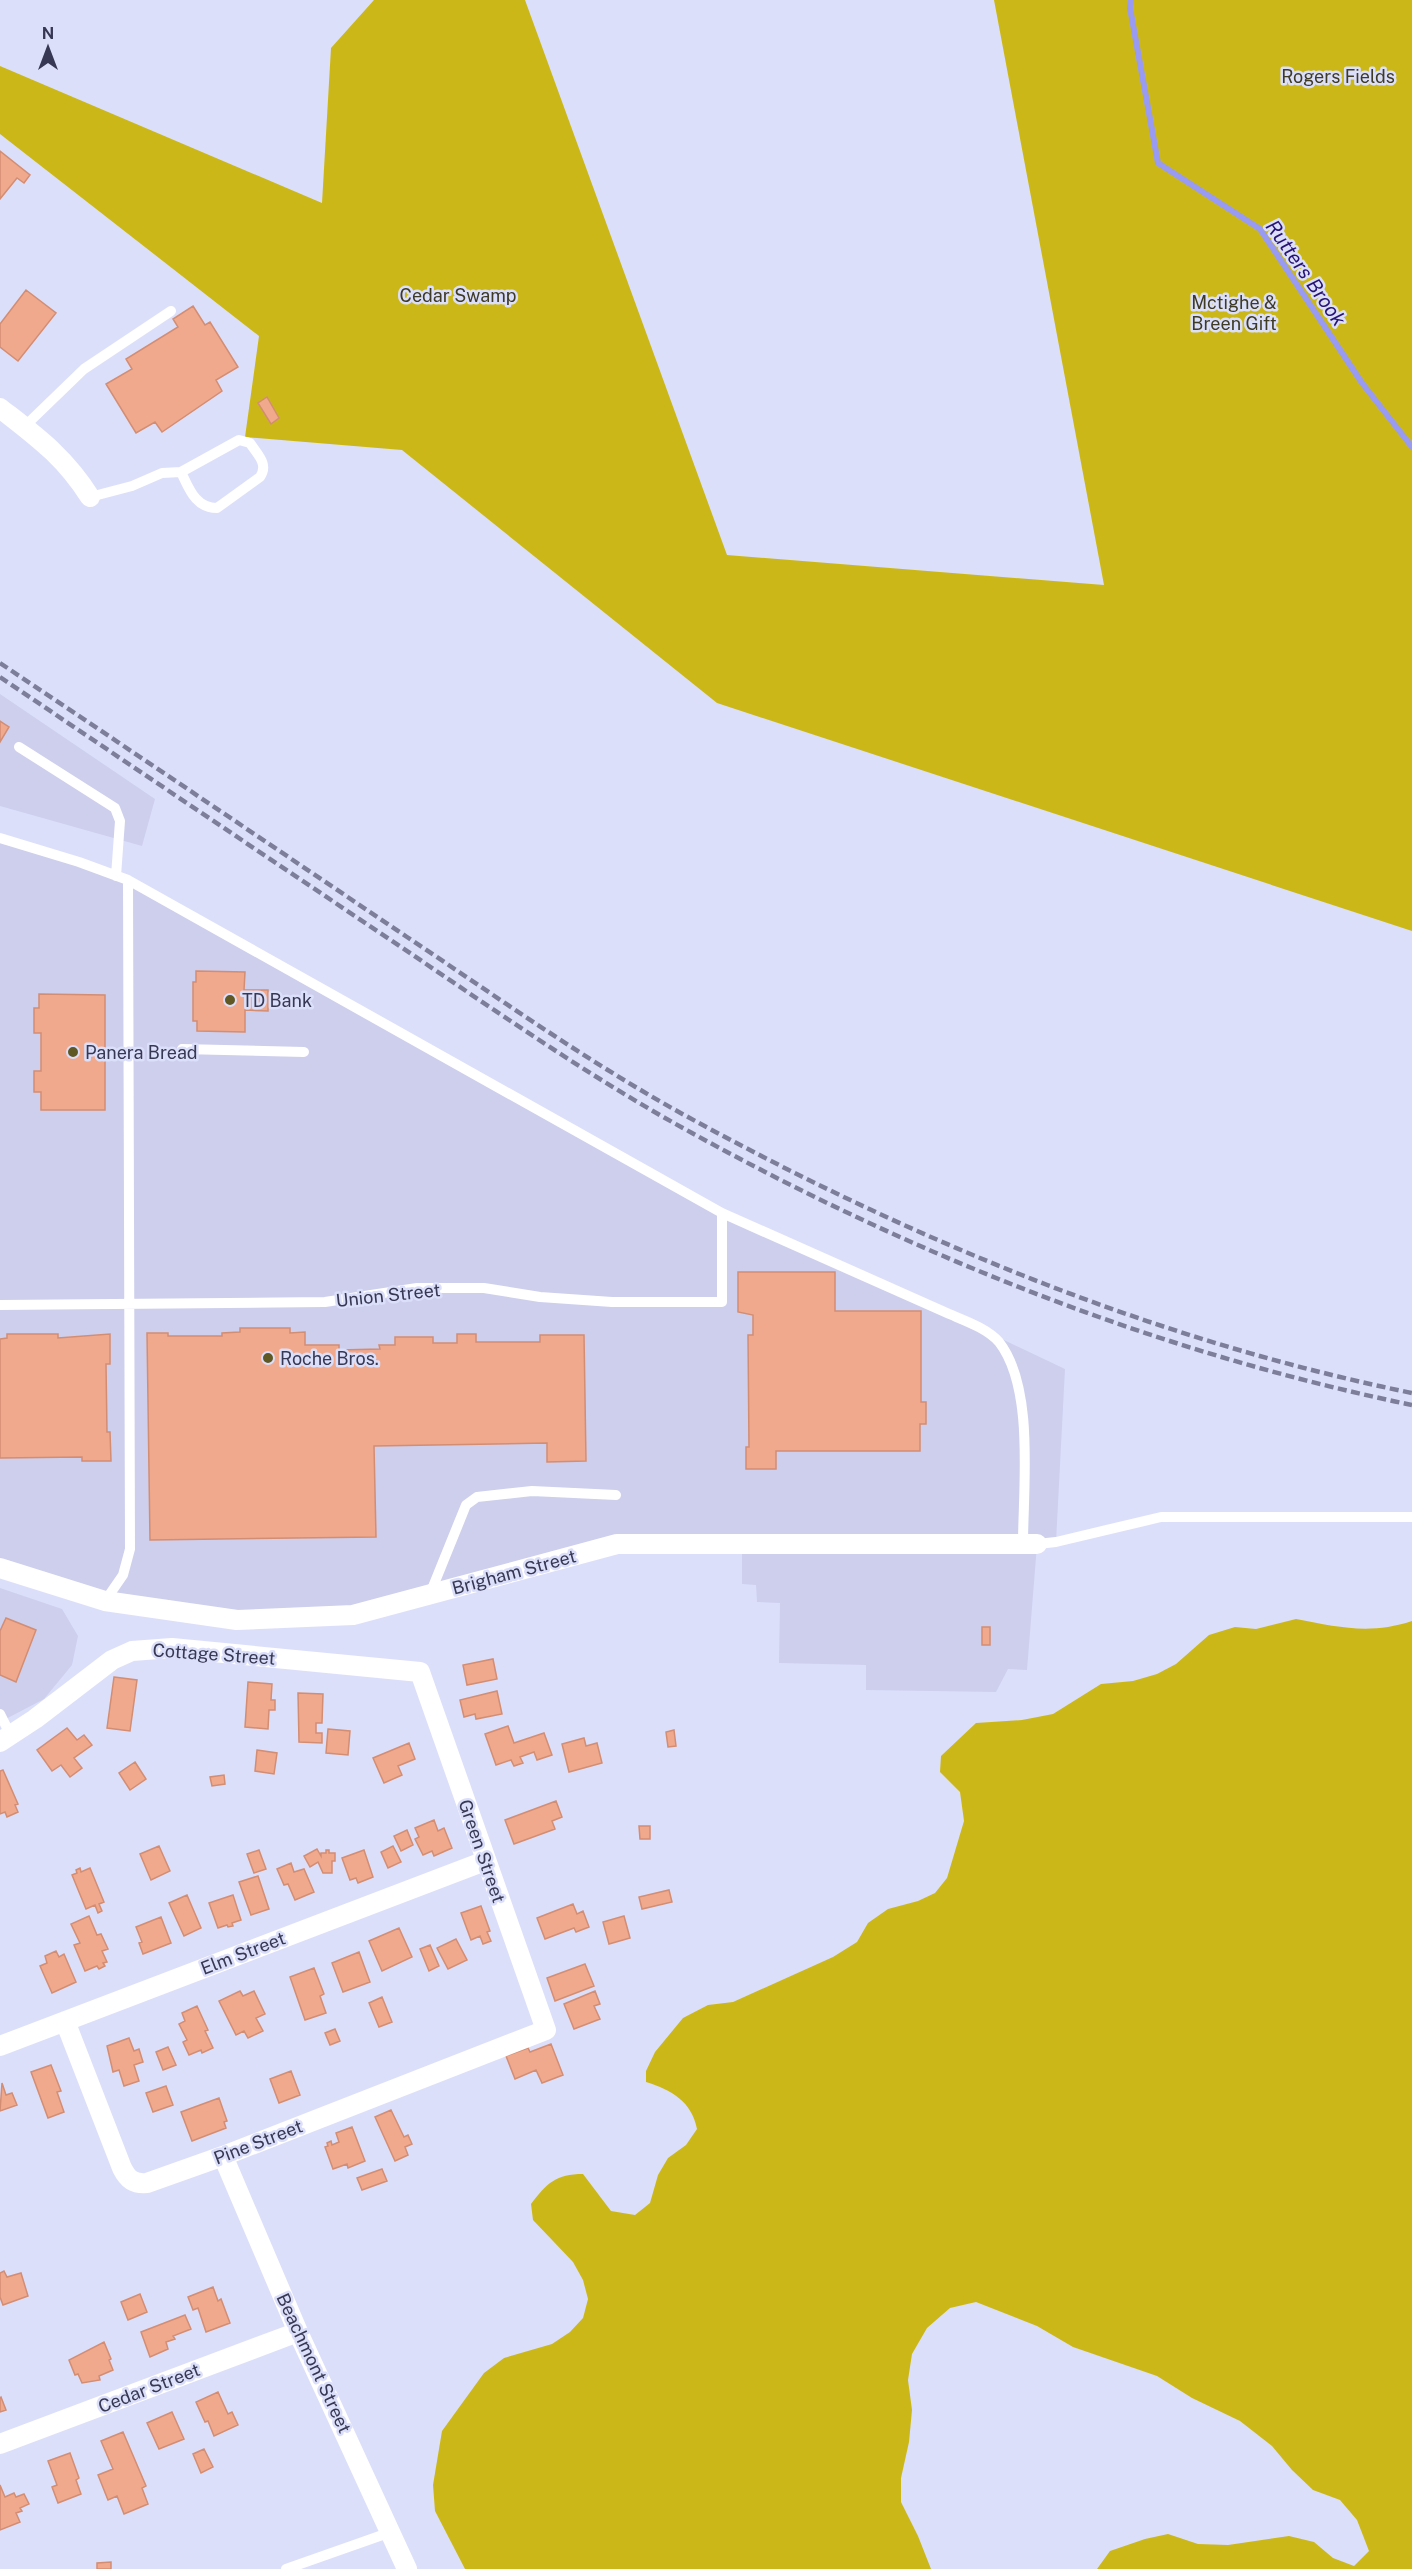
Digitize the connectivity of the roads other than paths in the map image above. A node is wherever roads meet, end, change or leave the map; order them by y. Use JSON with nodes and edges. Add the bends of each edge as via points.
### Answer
{"nodes":[{"id":1,"x":171,"y":311,"type":"dead end"},
{"id":2,"x":1,"y":412,"type":"edge"},
{"id":3,"x":24,"y":427,"type":"junction"},
{"id":4,"x":181,"y":472,"type":"junction"},
{"id":5,"x":90,"y":497,"type":"joint"},
{"id":6,"x":19,"y":747,"type":"dead end"},
{"id":7,"x":0,"y":838,"type":"edge"},
{"id":8,"x":116,"y":876,"type":"junction"},
{"id":9,"x":128,"y":880,"type":"junction"},
{"id":10,"x":182,"y":1049,"type":"dead end"},
{"id":11,"x":304,"y":1052,"type":"dead end"},
{"id":12,"x":722,"y":1213,"type":"junction"},
{"id":13,"x":130,"y":1304,"type":"junction"},
{"id":14,"x":0,"y":1305,"type":"edge"},
{"id":15,"x":616,"y":1495,"type":"dead end"},
{"id":16,"x":1412,"y":1517,"type":"edge"},
{"id":17,"x":1030,"y":1544,"type":"junction"},
{"id":18,"x":0,"y":1568,"type":"edge"},
{"id":19,"x":429,"y":1594,"type":"junction"},
{"id":20,"x":105,"y":1601,"type":"junction"},
{"id":21,"x":420,"y":1672,"type":"joint"},
{"id":22,"x":0,"y":1713,"type":"edge"},
{"id":23,"x":5,"y":1739,"type":"edge"},
{"id":24,"x":485,"y":1861,"type":"junction"},
{"id":25,"x":65,"y":2021,"type":"junction"},
{"id":26,"x":546,"y":2030,"type":"joint"},
{"id":27,"x":0,"y":2046,"type":"edge"},
{"id":28,"x":224,"y":2156,"type":"junction"},
{"id":29,"x":298,"y":2332,"type":"junction"},
{"id":30,"x":0,"y":2444,"type":"edge"},
{"id":31,"x":391,"y":2532,"type":"junction"},
{"id":32,"x":286,"y":2569,"type":"edge"},
{"id":33,"x":406,"y":2569,"type":"edge"}],
"edges":[{"from":1,"to":3,"type":"lane","via":[[84,369]]},
{"from":2,"to":3,"type":"street"},
{"from":3,"to":5,"type":"street","via":[[60,457]]},
{"from":4,"to":4,"type":"lane","via":[[239,440],[250,443],[264,465],[260,477],[217,508],[203,506],[194,498]]},
{"from":4,"to":5,"type":"lane","via":[[162,473]]},
{"from":6,"to":8,"type":"lane","via":[[115,808],[120,821]]},
{"from":7,"to":8,"type":"lane"},
{"from":8,"to":9,"type":"lane"},
{"from":9,"to":12,"type":"lane"},
{"from":9,"to":13,"type":"lane"},
{"from":10,"to":11,"type":"lane"},
{"from":12,"to":13,"type":"lane","name":"Union Street","via":[[722,1302],[612,1302],[484,1288],[417,1288],[325,1302]]},
{"from":12,"to":17,"type":"lane","via":[[947,1312],[998,1341],[1011,1363],[1021,1400]]},
{"from":13,"to":14,"type":"lane","name":"Union Street"},
{"from":13,"to":20,"type":"lane","via":[[130,1549],[123,1575]]},
{"from":15,"to":19,"type":"lane","via":[[532,1491],[477,1497],[466,1504]]},
{"from":16,"to":17,"type":"lane","via":[[1161,1517],[1056,1542]]},
{"from":17,"to":19,"type":"street","name":"Brigham Street","via":[[617,1544]]},
{"from":18,"to":20,"type":"street","name":"Brigham Street"},
{"from":19,"to":20,"type":"street","name":"Brigham Street","via":[[353,1615],[237,1620]]},
{"from":21,"to":23,"type":"street","name":"Cottage Street","via":[[172,1648],[144,1649],[112,1660]]},
{"from":21,"to":24,"type":"street","name":"Green Street"},
{"from":22,"to":23,"type":"lane"},
{"from":24,"to":25,"type":"street","name":"Elm Street"},
{"from":24,"to":26,"type":"street","name":"Green Street"},
{"from":25,"to":27,"type":"street","name":"Elm Street"},
{"from":25,"to":28,"type":"street","name":"Pine Street","via":[[122,2168],[132,2181],[147,2183]]},
{"from":26,"to":28,"type":"street","name":"Pine Street"},
{"from":28,"to":29,"type":"street","name":"Beachmont Street"},
{"from":29,"to":30,"type":"street","name":"Cedar Street"},
{"from":29,"to":31,"type":"street","name":"Beachmont Street"},
{"from":31,"to":32,"type":"lane"},
{"from":31,"to":33,"type":"street","name":"Beachmont Street"}]}
